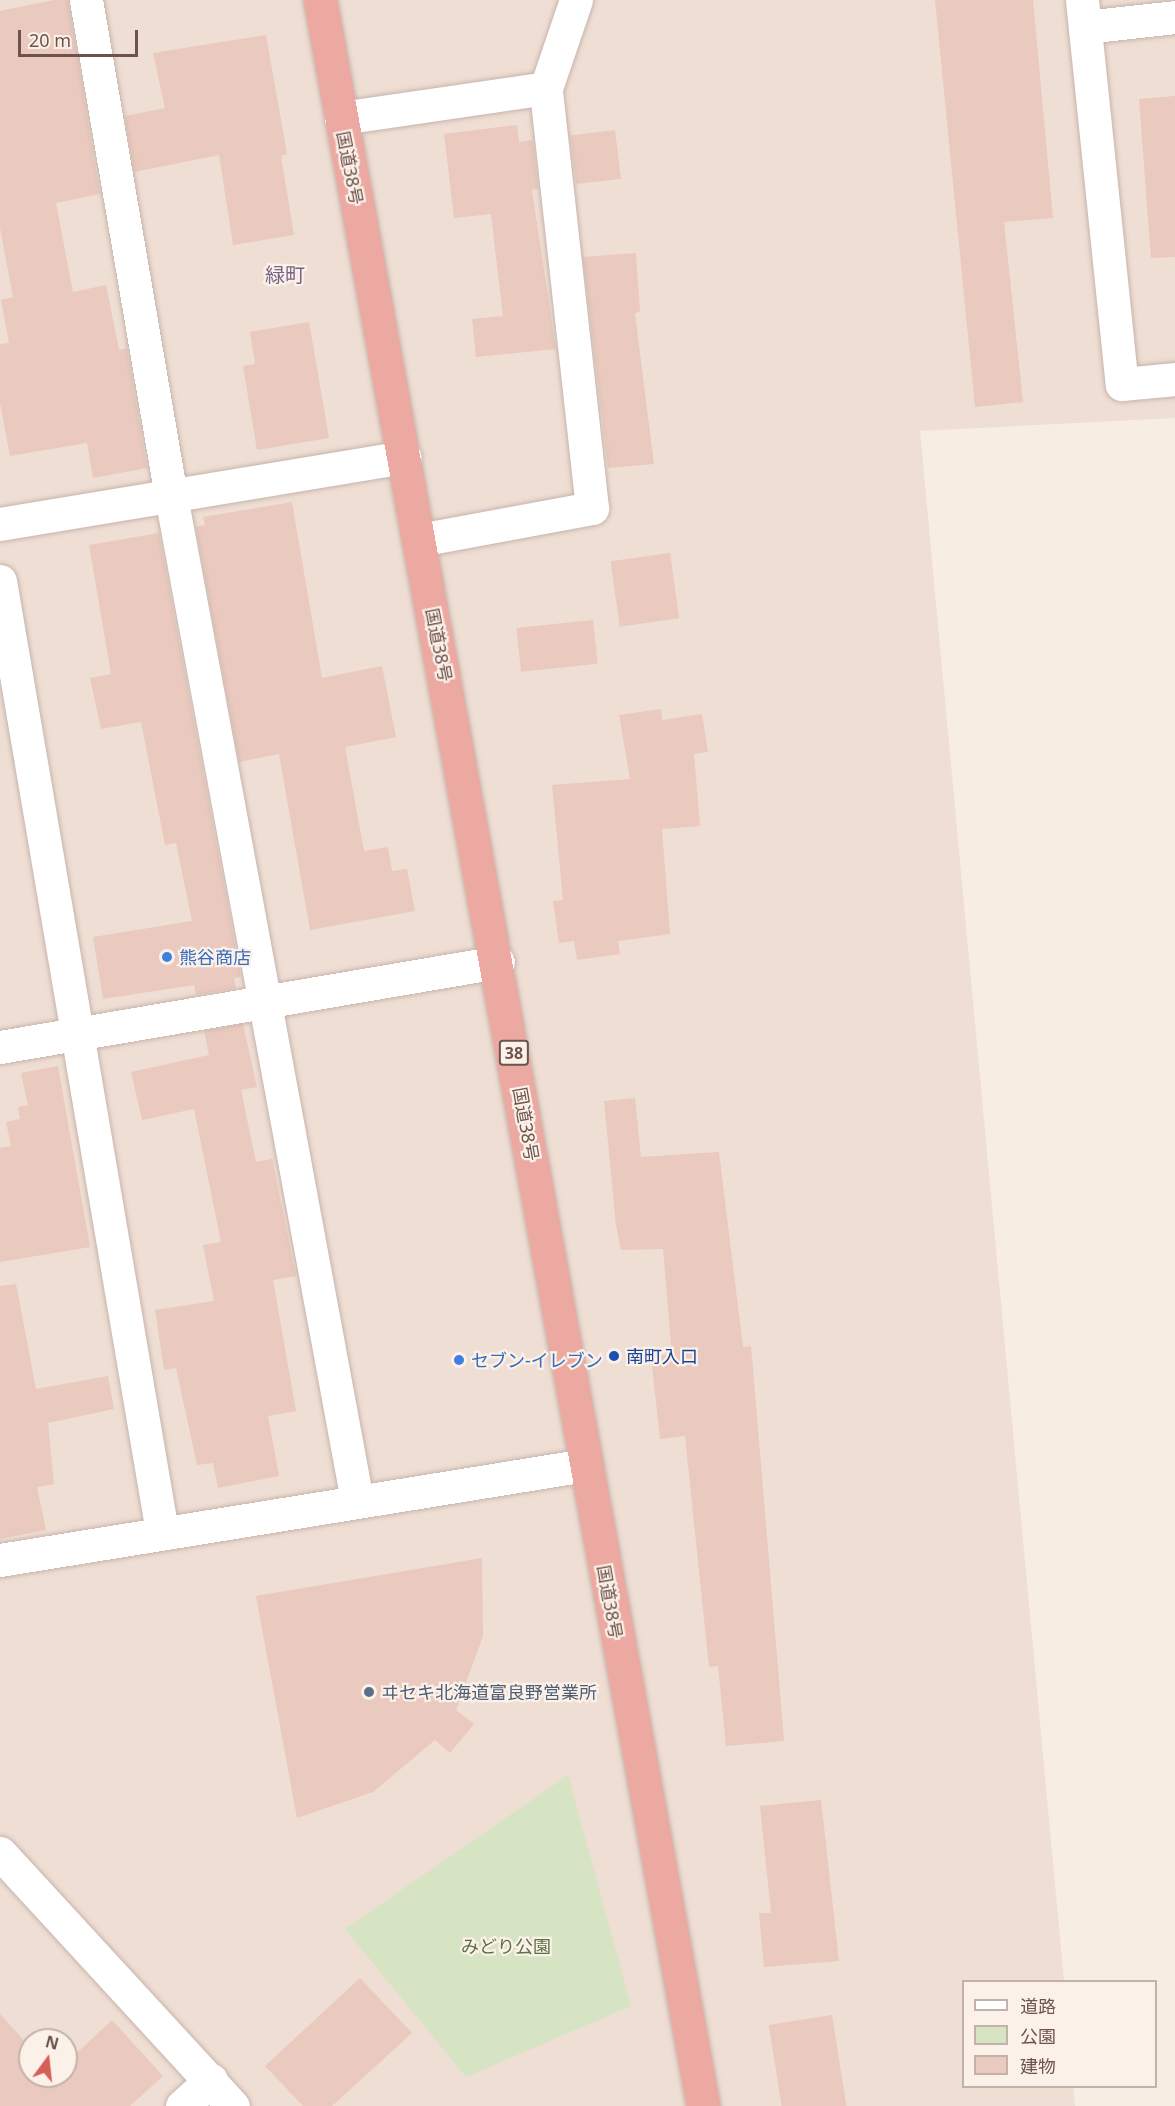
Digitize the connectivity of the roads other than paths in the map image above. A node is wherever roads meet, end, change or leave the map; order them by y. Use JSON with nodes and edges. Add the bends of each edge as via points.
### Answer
{"nodes":[{"id":1,"x":86,"y":0,"type":"edge"},
{"id":2,"x":320,"y":0,"type":"edge"},
{"id":3,"x":576,"y":0,"type":"edge"},
{"id":4,"x":1084,"y":13,"type":"edge"},
{"id":5,"x":1175,"y":17,"type":"edge"},
{"id":6,"x":546,"y":88,"type":"junction"},
{"id":7,"x":341,"y":118,"type":"junction"},
{"id":8,"x":1175,"y":379,"type":"edge"},
{"id":9,"x":404,"y":457,"type":"junction"},
{"id":10,"x":171,"y":495,"type":"junction"},
{"id":11,"x":0,"y":524,"type":"edge"},
{"id":12,"x":419,"y":540,"type":"junction"},
{"id":13,"x":0,"y":581,"type":"edge"},
{"id":14,"x":498,"y":962,"type":"junction"},
{"id":15,"x":266,"y":1002,"type":"junction"},
{"id":16,"x":79,"y":1035,"type":"junction"},
{"id":17,"x":0,"y":1047,"type":"edge"},
{"id":18,"x":585,"y":1465,"type":"junction"},
{"id":19,"x":357,"y":1502,"type":"junction"},
{"id":20,"x":162,"y":1532,"type":"junction"},
{"id":21,"x":0,"y":1560,"type":"edge"},
{"id":22,"x":0,"y":1853,"type":"edge"},
{"id":23,"x":210,"y":2080,"type":"junction"},
{"id":24,"x":182,"y":2106,"type":"edge"},
{"id":25,"x":233,"y":2106,"type":"edge"},
{"id":26,"x":703,"y":2106,"type":"edge"}],
"edges":[{"from":1,"to":10,"type":"street"},
{"from":2,"to":7,"type":"highway","name":"国道38号","number":"38"},
{"from":3,"to":6,"type":"street"},
{"from":4,"to":5,"type":"street"},
{"from":4,"to":8,"type":"street","via":[[1122,384]]},
{"from":6,"to":7,"type":"street"},
{"from":6,"to":12,"type":"street","via":[[592,508]]},
{"from":7,"to":9,"type":"highway","name":"国道38号","number":"38"},
{"from":9,"to":10,"type":"street"},
{"from":9,"to":12,"type":"highway","name":"国道38号","number":"38"},
{"from":10,"to":11,"type":"street"},
{"from":10,"to":15,"type":"street"},
{"from":12,"to":14,"type":"highway","name":"国道38号","number":"38"},
{"from":13,"to":16,"type":"street"},
{"from":14,"to":15,"type":"street"},
{"from":14,"to":18,"type":"highway","name":"国道38号","number":"38"},
{"from":15,"to":16,"type":"street"},
{"from":15,"to":19,"type":"street"},
{"from":16,"to":17,"type":"street"},
{"from":16,"to":20,"type":"street"},
{"from":18,"to":19,"type":"street"},
{"from":18,"to":26,"type":"highway","name":"国道38号","number":"38"},
{"from":19,"to":20,"type":"street"},
{"from":20,"to":21,"type":"street"},
{"from":22,"to":23,"type":"street"},
{"from":23,"to":24,"type":"street"},
{"from":23,"to":25,"type":"street"}]}
